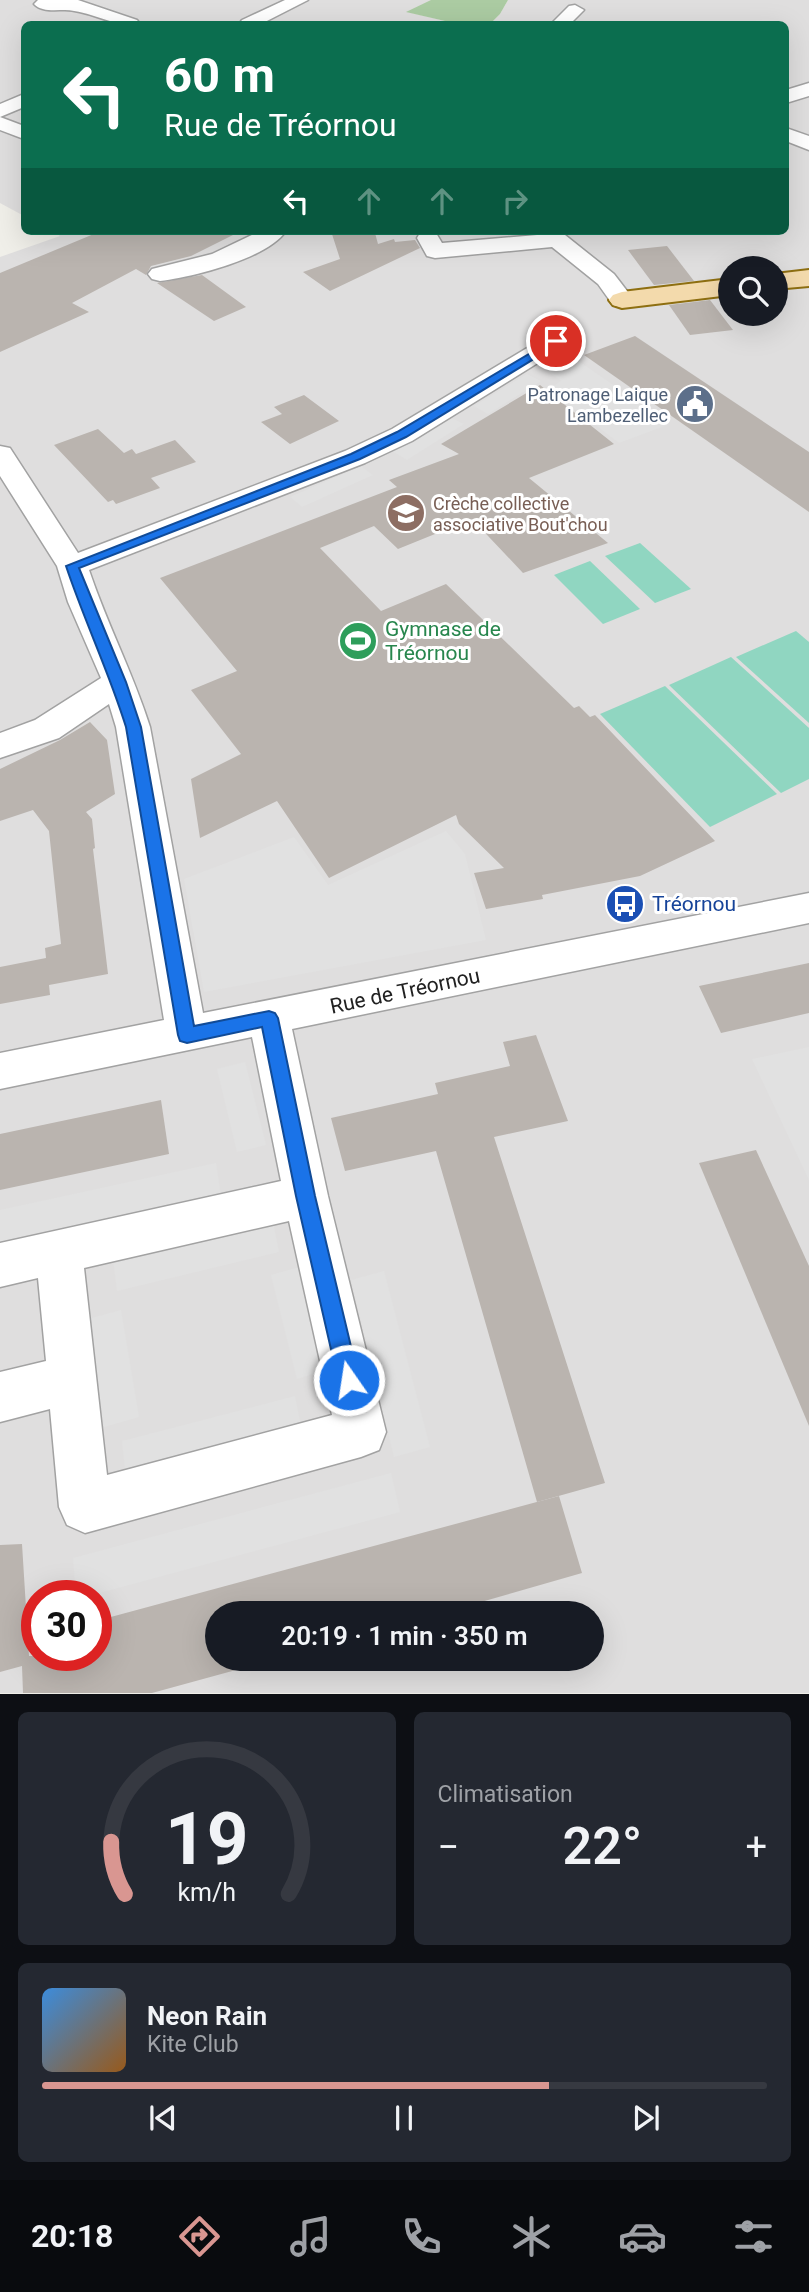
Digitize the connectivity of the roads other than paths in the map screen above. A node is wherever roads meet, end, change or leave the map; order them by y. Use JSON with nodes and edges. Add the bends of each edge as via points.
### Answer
{"nodes":[{"id":1,"x":299,"y":0,"type":"edge"},
{"id":2,"x":43,"y":4,"type":"dead end"},
{"id":3,"x":575,"y":10,"type":"dead end"},
{"id":4,"x":122,"y":21,"type":"edge"},
{"id":5,"x":254,"y":21,"type":"edge"},
{"id":6,"x":563,"y":21,"type":"edge"},
{"id":7,"x":21,"y":101,"type":"edge"},
{"id":8,"x":0,"y":111,"type":"edge"},
{"id":9,"x":0,"y":123,"type":"edge"},
{"id":10,"x":21,"y":132,"type":"edge"},
{"id":11,"x":789,"y":136,"type":"edge"},
{"id":12,"x":809,"y":144,"type":"edge"},
{"id":13,"x":269,"y":235,"type":"edge"},
{"id":14,"x":552,"y":236,"type":"edge"},
{"id":15,"x":428,"y":239,"type":"dead end"},
{"id":16,"x":160,"y":274,"type":"dead end"},
{"id":17,"x":809,"y":278,"type":"edge"},
{"id":18,"x":788,"y":280,"type":"edge"},
{"id":19,"x":718,"y":288,"type":"edge"},
{"id":20,"x":622,"y":300,"type":"joint"},
{"id":21,"x":556,"y":341,"type":"dead end"},
{"id":22,"x":0,"y":454,"type":"edge"},
{"id":23,"x":72,"y":566,"type":"junction"},
{"id":24,"x":119,"y":682,"type":"junction"},
{"id":25,"x":0,"y":746,"type":"edge"},
{"id":26,"x":809,"y":908,"type":"edge"},
{"id":27,"x":269,"y":1018,"type":"junction"},
{"id":28,"x":187,"y":1035,"type":"junction"},
{"id":29,"x":0,"y":1071,"type":"edge"},
{"id":30,"x":306,"y":1196,"type":"junction"},
{"id":31,"x":59,"y":1252,"type":"junction"},
{"id":32,"x":0,"y":1265,"type":"edge"},
{"id":33,"x":72,"y":1379,"type":"junction"},
{"id":34,"x":0,"y":1397,"type":"edge"}],
"edges":[{"from":1,"to":5,"type":"street"},
{"from":2,"to":4,"type":"street","via":[[77,5]]},
{"from":3,"to":6,"type":"street"},
{"from":7,"to":8,"type":"street"},
{"from":9,"to":10,"type":"street"},
{"from":11,"to":12,"type":"street"},
{"from":13,"to":16,"type":"street","via":[[250,248]]},
{"from":14,"to":15,"type":"street","via":[[435,251]]},
{"from":14,"to":20,"type":"street","via":[[606,279]]},
{"from":17,"to":18,"type":"main road"},
{"from":19,"to":20,"type":"main road"},
{"from":21,"to":23,"type":"street","via":[[402,435],[355,457]]},
{"from":22,"to":23,"type":"street"},
{"from":23,"to":24,"type":"street"},
{"from":24,"to":25,"type":"street","via":[[47,729]]},
{"from":24,"to":28,"type":"street","via":[[133,727]]},
{"from":26,"to":27,"type":"street","name":"Rue de Tréornou"},
{"from":27,"to":28,"type":"street","name":"Rue de Tréornou"},
{"from":27,"to":30,"type":"street"},
{"from":28,"to":29,"type":"street","name":"Rue de Tréornou"},
{"from":30,"to":31,"type":"street"},
{"from":30,"to":33,"type":"street","via":[[361,1432],[85,1507]]},
{"from":31,"to":32,"type":"street"},
{"from":31,"to":33,"type":"street"},
{"from":33,"to":34,"type":"street"}]}
